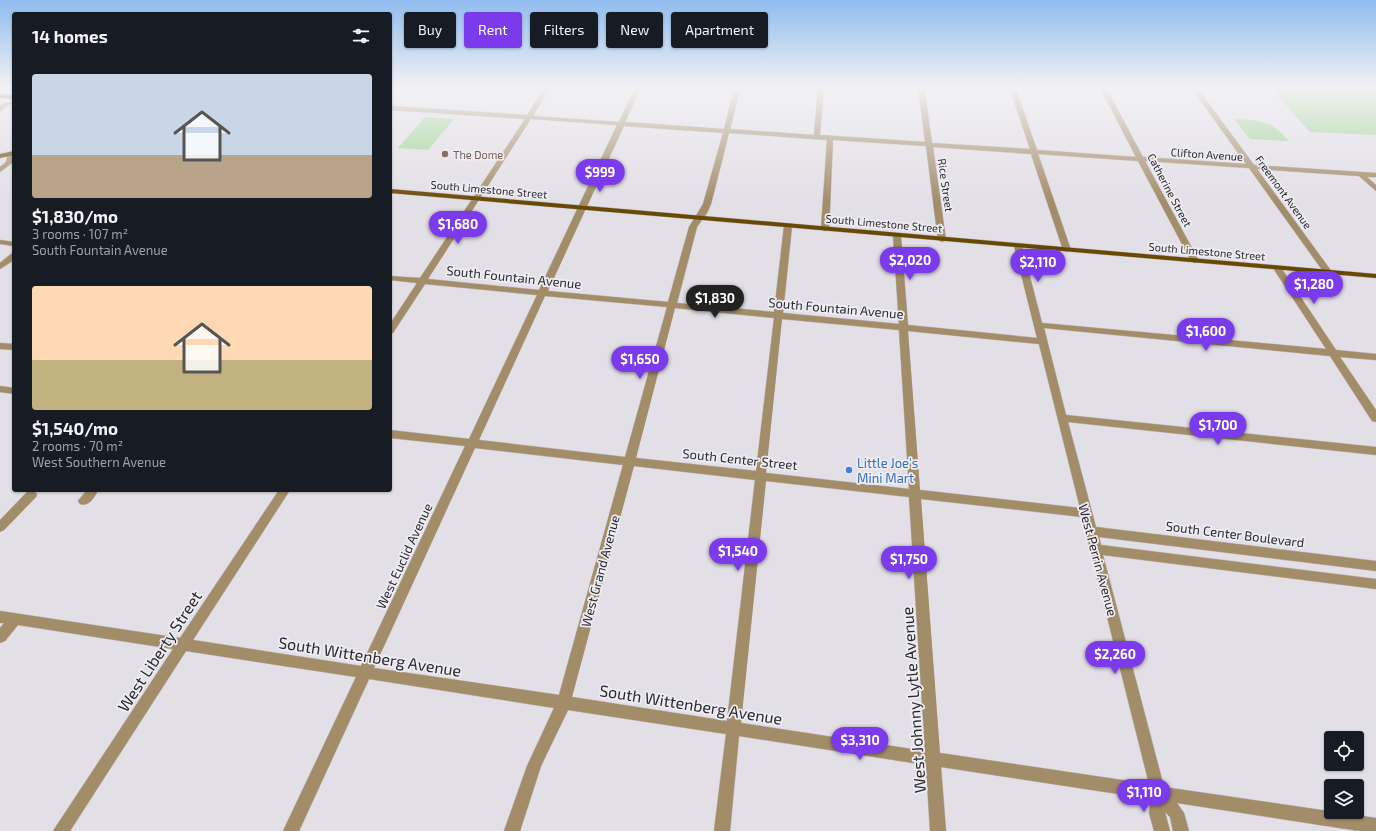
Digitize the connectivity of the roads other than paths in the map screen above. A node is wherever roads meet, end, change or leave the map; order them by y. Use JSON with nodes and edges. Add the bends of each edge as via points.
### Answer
{"nodes":[{"id":1,"x":621,"y":124,"type":"edge"},
{"id":2,"x":525,"y":125,"type":"edge"},
{"id":3,"x":631,"y":125,"type":"edge"},
{"id":4,"x":729,"y":125,"type":"edge"},
{"id":5,"x":818,"y":125,"type":"edge"},
{"id":6,"x":926,"y":125,"type":"edge"},
{"id":7,"x":1025,"y":125,"type":"edge"},
{"id":8,"x":1122,"y":125,"type":"edge"},
{"id":9,"x":1221,"y":125,"type":"edge"},
{"id":10,"x":727,"y":132,"type":"junction"},
{"id":11,"x":817,"y":138,"type":"junction"},
{"id":12,"x":830,"y":138,"type":"junction"},
{"id":13,"x":929,"y":145,"type":"junction"},
{"id":14,"x":1034,"y":152,"type":"junction"},
{"id":15,"x":12,"y":154,"type":"edge"},
{"id":16,"x":0,"y":156,"type":"edge"},
{"id":17,"x":1141,"y":160,"type":"junction"},
{"id":18,"x":1252,"y":167,"type":"junction"},
{"id":19,"x":0,"y":170,"type":"edge"},
{"id":20,"x":1362,"y":175,"type":"junction"},
{"id":21,"x":1376,"y":176,"type":"edge"},
{"id":22,"x":1376,"y":190,"type":"edge"},
{"id":23,"x":392,"y":191,"type":"edge"},
{"id":24,"x":477,"y":199,"type":"junction"},
{"id":25,"x":582,"y":208,"type":"junction"},
{"id":26,"x":699,"y":219,"type":"junction"},
{"id":27,"x":788,"y":226,"type":"junction"},
{"id":28,"x":825,"y":229,"type":"junction"},
{"id":29,"x":897,"y":236,"type":"junction"},
{"id":30,"x":942,"y":240,"type":"junction"},
{"id":31,"x":0,"y":242,"type":"edge"},
{"id":32,"x":12,"y":244,"type":"edge"},
{"id":33,"x":1018,"y":246,"type":"junction"},
{"id":34,"x":1067,"y":250,"type":"junction"},
{"id":35,"x":12,"y":258,"type":"edge"},
{"id":36,"x":1195,"y":262,"type":"junction"},
{"id":37,"x":0,"y":267,"type":"edge"},
{"id":38,"x":1277,"y":268,"type":"junction"},
{"id":39,"x":1328,"y":272,"type":"junction"},
{"id":40,"x":1376,"y":276,"type":"edge"},
{"id":41,"x":392,"y":278,"type":"edge"},
{"id":42,"x":423,"y":281,"type":"junction"},
{"id":43,"x":543,"y":293,"type":"junction"},
{"id":44,"x":672,"y":305,"type":"junction"},
{"id":45,"x":778,"y":315,"type":"junction"},
{"id":46,"x":1038,"y":325,"type":"junction"},
{"id":47,"x":903,"y":327,"type":"junction"},
{"id":48,"x":392,"y":328,"type":"edge"},
{"id":49,"x":1042,"y":341,"type":"junction"},
{"id":50,"x":0,"y":346,"type":"edge"},
{"id":51,"x":12,"y":348,"type":"edge"},
{"id":52,"x":1334,"y":353,"type":"junction"},
{"id":53,"x":1376,"y":357,"type":"edge"},
{"id":54,"x":0,"y":389,"type":"edge"},
{"id":55,"x":12,"y":391,"type":"edge"},
{"id":56,"x":1062,"y":418,"type":"junction"},
{"id":57,"x":1376,"y":418,"type":"edge"},
{"id":58,"x":392,"y":434,"type":"edge"},
{"id":59,"x":473,"y":443,"type":"junction"},
{"id":60,"x":1376,"y":451,"type":"edge"},
{"id":61,"x":630,"y":461,"type":"junction"},
{"id":62,"x":760,"y":476,"type":"junction"},
{"id":63,"x":91,"y":492,"type":"edge"},
{"id":64,"x":285,"y":492,"type":"edge"},
{"id":65,"x":915,"y":493,"type":"junction"},
{"id":66,"x":32,"y":494,"type":"dead end"},
{"id":67,"x":84,"y":501,"type":"dead end"},
{"id":68,"x":1086,"y":513,"type":"junction"},
{"id":69,"x":0,"y":527,"type":"edge"},
{"id":70,"x":1090,"y":531,"type":"junction"},
{"id":71,"x":1096,"y":549,"type":"junction"},
{"id":72,"x":1376,"y":566,"type":"edge"},
{"id":73,"x":1376,"y":584,"type":"edge"},
{"id":74,"x":0,"y":618,"type":"edge"},
{"id":75,"x":14,"y":620,"type":"junction"},
{"id":76,"x":0,"y":637,"type":"edge"},
{"id":77,"x":183,"y":645,"type":"junction"},
{"id":78,"x":365,"y":673,"type":"junction"},
{"id":79,"x":564,"y":703,"type":"junction"},
{"id":80,"x":733,"y":729,"type":"junction"},
{"id":81,"x":933,"y":759,"type":"junction"},
{"id":82,"x":1160,"y":794,"type":"junction"},
{"id":83,"x":1376,"y":826,"type":"edge"},
{"id":84,"x":61,"y":831,"type":"edge"},
{"id":85,"x":291,"y":831,"type":"edge"},
{"id":86,"x":512,"y":831,"type":"edge"},
{"id":87,"x":722,"y":831,"type":"edge"},
{"id":88,"x":938,"y":831,"type":"edge"},
{"id":89,"x":1162,"y":831,"type":"edge"},
{"id":90,"x":1181,"y":831,"type":"edge"}],
"edges":[{"from":1,"to":25,"type":"street","name":"West Euclid Avenue"},
{"from":2,"to":24,"type":"street"},
{"from":3,"to":10,"type":"street","name":"Clifton Avenue"},
{"from":4,"to":10,"type":"street","name":"West Grand Avenue"},
{"from":5,"to":11,"type":"street"},
{"from":6,"to":13,"type":"street","name":"Rice Street"},
{"from":7,"to":14,"type":"street"},
{"from":8,"to":17,"type":"street","name":"Catherine Street"},
{"from":9,"to":18,"type":"street","name":"Freemont Avenue"},
{"from":10,"to":11,"type":"street","name":"Clifton Avenue"},
{"from":10,"to":26,"type":"street","name":"West Grand Avenue","via":[[707,204]]},
{"from":11,"to":12,"type":"street","name":"Clifton Avenue"},
{"from":12,"to":13,"type":"street","name":"Clifton Avenue"},
{"from":12,"to":28,"type":"street"},
{"from":13,"to":14,"type":"street","name":"Clifton Avenue"},
{"from":13,"to":30,"type":"street","name":"Rice Street"},
{"from":14,"to":17,"type":"street","name":"Clifton Avenue"},
{"from":14,"to":34,"type":"street"},
{"from":15,"to":16,"type":"main road"},
{"from":15,"to":19,"type":"street","via":[[9,163]]},
{"from":17,"to":18,"type":"street","name":"Clifton Avenue"},
{"from":17,"to":36,"type":"street","name":"Catherine Street"},
{"from":18,"to":20,"type":"street","name":"Clifton Avenue"},
{"from":18,"to":39,"type":"street","name":"Freemont Avenue"},
{"from":20,"to":21,"type":"street","name":"Clifton Avenue"},
{"from":20,"to":22,"type":"street"},
{"from":23,"to":24,"type":"main road","name":"South Limestone Street"},
{"from":24,"to":25,"type":"main road","name":"South Limestone Street"},
{"from":24,"to":42,"type":"street"},
{"from":25,"to":26,"type":"main road","name":"South Limestone Street"},
{"from":25,"to":43,"type":"street","name":"West Euclid Avenue"},
{"from":26,"to":27,"type":"main road","name":"South Limestone Street"},
{"from":26,"to":44,"type":"street","name":"West Grand Avenue","via":[[693,227]]},
{"from":27,"to":28,"type":"main road","name":"South Limestone Street"},
{"from":27,"to":45,"type":"street"},
{"from":28,"to":29,"type":"main road","name":"South Limestone Street"},
{"from":29,"to":30,"type":"main road","name":"South Limestone Street"},
{"from":29,"to":47,"type":"street","name":"West Johnny Lytle Avenue"},
{"from":30,"to":33,"type":"main road","name":"South Limestone Street"},
{"from":31,"to":32,"type":"street"},
{"from":33,"to":34,"type":"main road","name":"South Limestone Street"},
{"from":33,"to":46,"type":"street","name":"West Perrin Avenue"},
{"from":34,"to":36,"type":"main road","name":"South Limestone Street"},
{"from":35,"to":37,"type":"street"},
{"from":36,"to":38,"type":"main road","name":"South Limestone Street"},
{"from":38,"to":39,"type":"main road","name":"South Limestone Street"},
{"from":38,"to":52,"type":"street"},
{"from":39,"to":40,"type":"main road","name":"South Limestone Street"},
{"from":41,"to":42,"type":"street","name":"South Fountain Avenue"},
{"from":42,"to":43,"type":"street","name":"South Fountain Avenue"},
{"from":42,"to":48,"type":"street"},
{"from":43,"to":44,"type":"street","name":"South Fountain Avenue"},
{"from":43,"to":59,"type":"street","name":"West Euclid Avenue"},
{"from":44,"to":45,"type":"street","name":"South Fountain Avenue"},
{"from":44,"to":61,"type":"street","name":"West Grand Avenue"},
{"from":45,"to":47,"type":"street","name":"South Fountain Avenue"},
{"from":45,"to":62,"type":"street"},
{"from":46,"to":49,"type":"street","name":"West Perrin Avenue"},
{"from":46,"to":52,"type":"street"},
{"from":47,"to":49,"type":"street","name":"South Fountain Avenue"},
{"from":47,"to":65,"type":"street","name":"West Johnny Lytle Avenue"},
{"from":49,"to":56,"type":"street","name":"West Perrin Avenue"},
{"from":50,"to":51,"type":"street"},
{"from":52,"to":53,"type":"street"},
{"from":52,"to":57,"type":"street"},
{"from":54,"to":55,"type":"street"},
{"from":56,"to":60,"type":"street"},
{"from":56,"to":68,"type":"street","name":"West Perrin Avenue"},
{"from":58,"to":59,"type":"street","name":"South Center Street"},
{"from":59,"to":61,"type":"street","name":"South Center Street"},
{"from":59,"to":78,"type":"street","name":"West Euclid Avenue"},
{"from":61,"to":62,"type":"street","name":"South Center Street"},
{"from":61,"to":79,"type":"street","name":"West Grand Avenue"},
{"from":62,"to":65,"type":"street","name":"South Center Street"},
{"from":62,"to":80,"type":"street"},
{"from":63,"to":67,"type":"street"},
{"from":64,"to":77,"type":"street","name":"West Liberty Street"},
{"from":65,"to":68,"type":"street","name":"South Center Street"},
{"from":65,"to":81,"type":"street","name":"West Johnny Lytle Avenue"},
{"from":66,"to":69,"type":"street"},
{"from":68,"to":70,"type":"street","name":"West Perrin Avenue"},
{"from":70,"to":71,"type":"street","name":"West Perrin Avenue"},
{"from":70,"to":72,"type":"street","name":"South Center Boulevard"},
{"from":71,"to":73,"type":"street"},
{"from":71,"to":82,"type":"street","name":"West Perrin Avenue"},
{"from":74,"to":75,"type":"street","name":"South Wittenberg Avenue"},
{"from":75,"to":76,"type":"street"},
{"from":75,"to":77,"type":"street","name":"South Wittenberg Avenue"},
{"from":77,"to":78,"type":"street","name":"South Wittenberg Avenue"},
{"from":77,"to":84,"type":"street","name":"West Liberty Street"},
{"from":78,"to":79,"type":"street","name":"South Wittenberg Avenue"},
{"from":78,"to":85,"type":"street","name":"West Euclid Avenue"},
{"from":79,"to":80,"type":"street","name":"South Wittenberg Avenue"},
{"from":79,"to":86,"type":"street","name":"West Grand Avenue","via":[[537,754],[524,787]]},
{"from":80,"to":81,"type":"street","name":"South Wittenberg Avenue"},
{"from":80,"to":87,"type":"street"},
{"from":81,"to":82,"type":"street","name":"South Wittenberg Avenue"},
{"from":81,"to":88,"type":"street","name":"West Johnny Lytle Avenue"},
{"from":82,"to":83,"type":"street","name":"South Wittenberg Avenue"},
{"from":82,"to":89,"type":"street","name":"West Perrin Avenue","via":[[1157,813]]},
{"from":82,"to":90,"type":"street","name":"West Perrin Avenue","via":[[1176,813]]}]}
